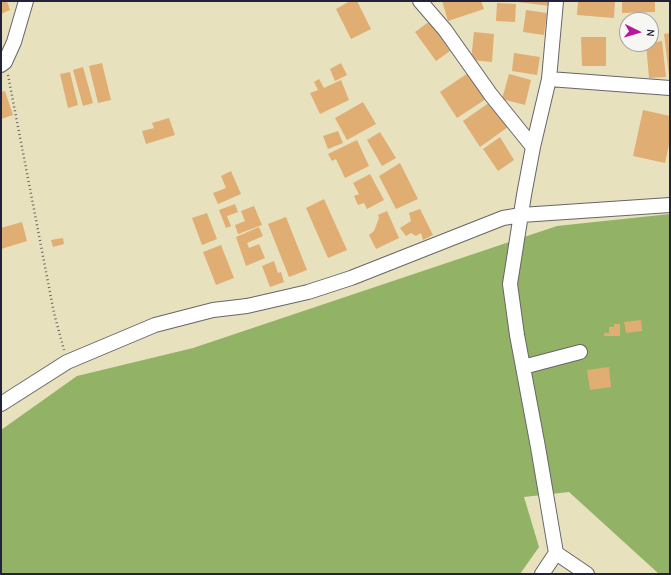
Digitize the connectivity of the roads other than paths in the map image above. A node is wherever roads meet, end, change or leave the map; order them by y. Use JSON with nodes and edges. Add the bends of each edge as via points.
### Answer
{"nodes":[{"id":1,"x":26,"y":1,"type":"edge"},
{"id":2,"x":420,"y":1,"type":"edge"},
{"id":3,"x":556,"y":1,"type":"edge"},
{"id":4,"x":3,"y":63,"type":"edge"},
{"id":5,"x":549,"y":79,"type":"junction"},
{"id":6,"x":670,"y":88,"type":"edge"},
{"id":7,"x":533,"y":147,"type":"junction"},
{"id":8,"x":670,"y":205,"type":"edge"},
{"id":9,"x":521,"y":215,"type":"junction"},
{"id":10,"x":580,"y":352,"type":"dead end"},
{"id":11,"x":523,"y":368,"type":"junction"},
{"id":12,"x":1,"y":404,"type":"edge"},
{"id":13,"x":556,"y":553,"type":"junction"},
{"id":14,"x":542,"y":574,"type":"edge"},
{"id":15,"x":587,"y":574,"type":"edge"}],
"edges":[{"from":1,"to":4,"type":"street","via":[[14,42]]},
{"from":2,"to":7,"type":"street"},
{"from":3,"to":5,"type":"street"},
{"from":5,"to":6,"type":"street"},
{"from":5,"to":7,"type":"street"},
{"from":7,"to":9,"type":"street"},
{"from":8,"to":9,"type":"street"},
{"from":9,"to":11,"type":"street","via":[[510,284]]},
{"from":9,"to":12,"type":"street","via":[[503,218],[308,292],[247,306],[213,310],[156,325],[67,362]]},
{"from":10,"to":11,"type":"street"},
{"from":11,"to":13,"type":"street"},
{"from":13,"to":14,"type":"street"},
{"from":13,"to":15,"type":"street"}]}
